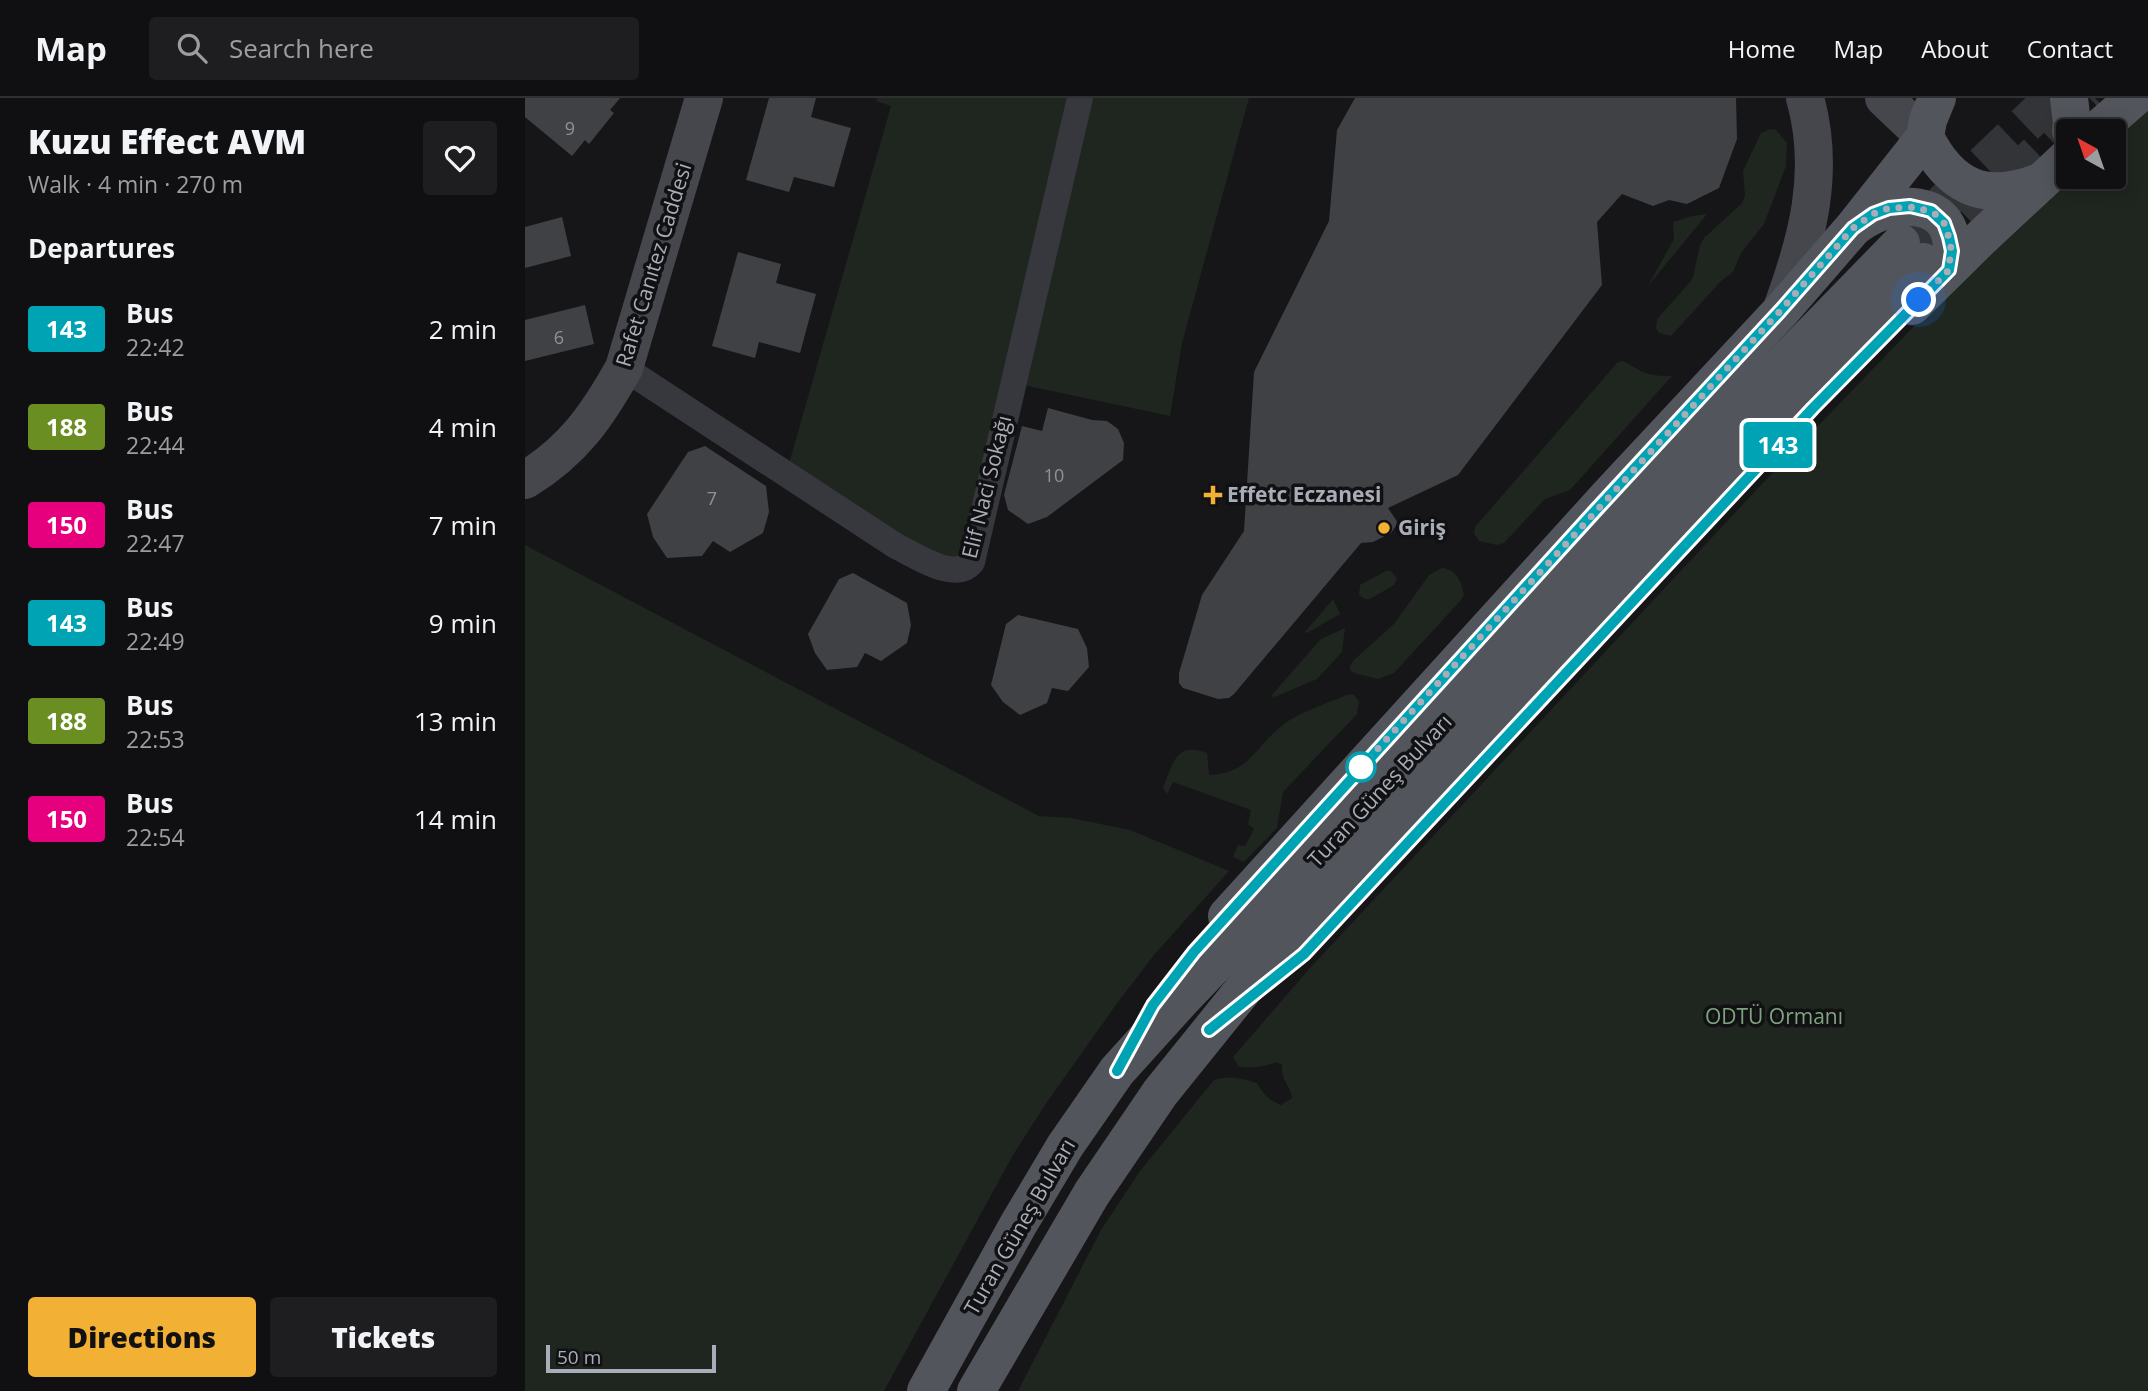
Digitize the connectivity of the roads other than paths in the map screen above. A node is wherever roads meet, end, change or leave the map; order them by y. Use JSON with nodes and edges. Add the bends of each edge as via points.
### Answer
{"nodes":[{"id":1,"x":704,"y":98,"type":"edge"},
{"id":2,"x":1080,"y":98,"type":"edge"},
{"id":3,"x":1805,"y":98,"type":"edge"},
{"id":4,"x":1884,"y":98,"type":"edge"},
{"id":5,"x":1937,"y":98,"type":"edge"},
{"id":6,"x":2069,"y":98,"type":"edge"},
{"id":7,"x":2134,"y":98,"type":"edge"},
{"id":8,"x":2066,"y":119,"type":"edge"},
{"id":9,"x":2110,"y":119,"type":"edge"},
{"id":10,"x":1925,"y":137,"type":"junction"},
{"id":11,"x":2056,"y":159,"type":"edge"},
{"id":12,"x":2056,"y":160,"type":"edge"},
{"id":13,"x":1853,"y":228,"type":"junction"},
{"id":14,"x":1924,"y":258,"type":"junction"},
{"id":15,"x":1780,"y":311,"type":"junction"},
{"id":16,"x":624,"y":368,"type":"junction"},
{"id":17,"x":525,"y":480,"type":"edge"},
{"id":18,"x":1117,"y":1071,"type":"junction"},
{"id":19,"x":926,"y":1391,"type":"edge"},
{"id":20,"x":976,"y":1391,"type":"edge"}],
"edges":[{"from":1,"to":16,"type":"street","name":"Rafet Canıtez Caddesi"},
{"from":2,"to":16,"type":"street","name":"Elif Naci Sokağı","via":[[967,568],[949,569],[896,546]]},
{"from":3,"to":15,"type":"street","via":[[1813,140],[1812,208]]},
{"from":4,"to":10,"type":"street"},
{"from":5,"to":10,"type":"main road"},
{"from":6,"to":8,"type":"main road"},
{"from":7,"to":9,"type":"main road"},
{"from":10,"to":12,"type":"main road","via":[[1941,164],[1975,188],[2000,192],[2024,188]]},
{"from":10,"to":13,"type":"main road"},
{"from":11,"to":14,"type":"main road"},
{"from":13,"to":14,"type":"main road","via":[[1889,208],[1931,211],[1944,223],[1952,251]]},
{"from":13,"to":15,"type":"main road"},
{"from":14,"to":18,"type":"main road","name":"Turan Güneş Bulvarı","via":[[1705,444]]},
{"from":14,"to":20,"type":"main road","via":[[1813,408],[1304,954],[1209,1030],[1092,1193]]},
{"from":15,"to":18,"type":"main road","via":[[1194,952],[1153,1005]]},
{"from":16,"to":17,"type":"street","name":"Rafet Canıtez Caddesi","via":[[579,437]]},
{"from":18,"to":19,"type":"main road","name":"Turan Güneş Bulvarı","via":[[1025,1213]]}]}
